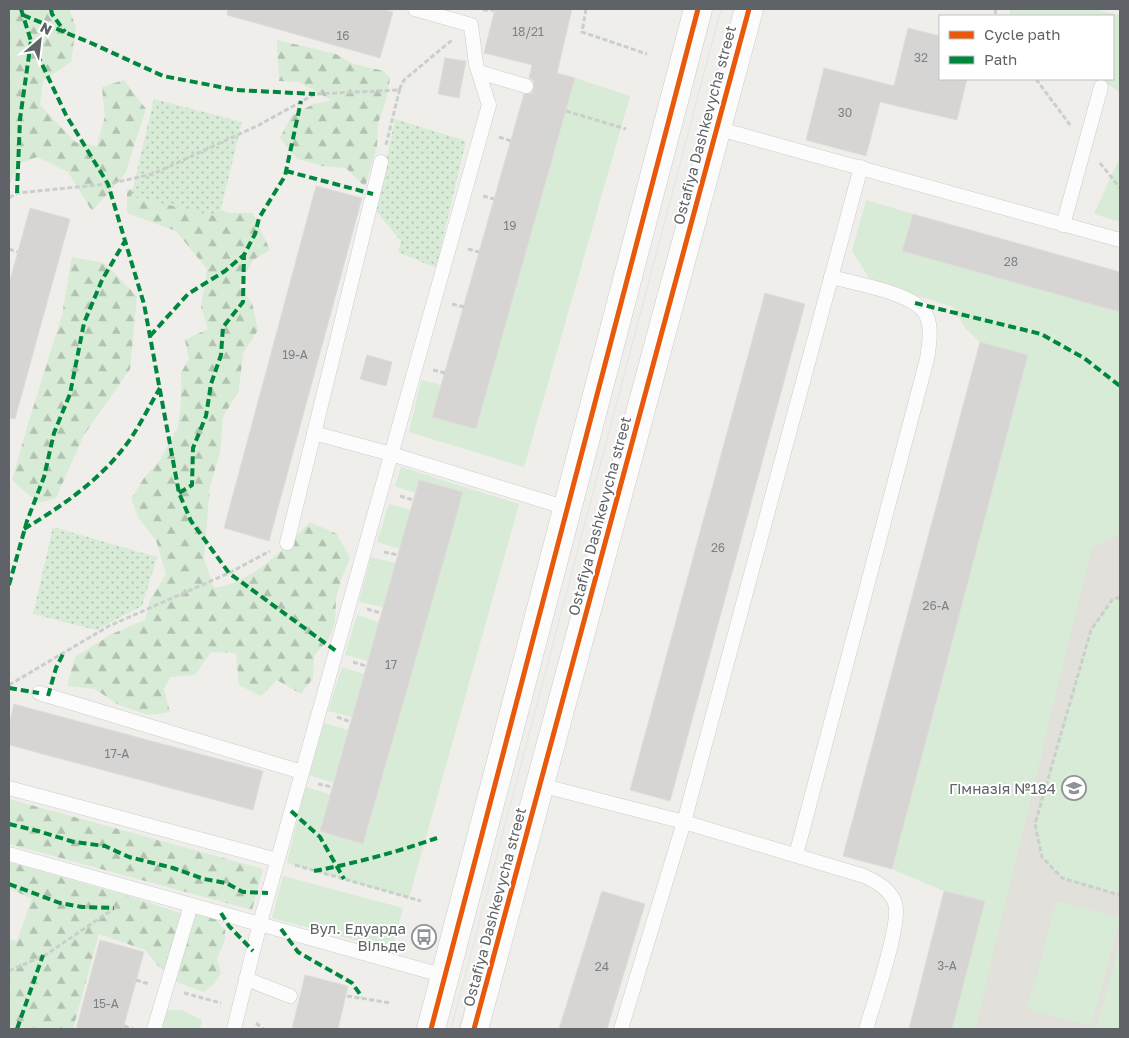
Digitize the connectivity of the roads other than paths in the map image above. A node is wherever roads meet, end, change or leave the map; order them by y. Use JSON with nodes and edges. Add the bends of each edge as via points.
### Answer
{"nodes":[{"id":1,"x":415,"y":9,"type":"edge"},
{"id":2,"x":698,"y":9,"type":"edge"},
{"id":3,"x":749,"y":9,"type":"edge"},
{"id":4,"x":478,"y":72,"type":"junction"},
{"id":5,"x":526,"y":86,"type":"dead end"},
{"id":6,"x":1100,"y":86,"type":"dead end"},
{"id":7,"x":716,"y":128,"type":"junction"},
{"id":8,"x":381,"y":162,"type":"road end"},
{"id":9,"x":861,"y":167,"type":"junction"},
{"id":10,"x":1063,"y":225,"type":"junction"},
{"id":11,"x":1120,"y":240,"type":"edge"},
{"id":12,"x":831,"y":277,"type":"junction"},
{"id":13,"x":314,"y":432,"type":"junction"},
{"id":14,"x":391,"y":454,"type":"junction"},
{"id":15,"x":567,"y":508,"type":"junction"},
{"id":16,"x":287,"y":543,"type":"road end"},
{"id":17,"x":39,"y":693,"type":"dead end"},
{"id":18,"x":302,"y":772,"type":"junction"},
{"id":19,"x":540,"y":785,"type":"junction"},
{"id":20,"x":9,"y":788,"type":"edge"},
{"id":21,"x":684,"y":822,"type":"junction"},
{"id":22,"x":9,"y":854,"type":"edge"},
{"id":23,"x":796,"y":855,"type":"junction"},
{"id":24,"x":277,"y":860,"type":"junction"},
{"id":25,"x":191,"y":905,"type":"junction"},
{"id":26,"x":260,"y":923,"type":"junction"},
{"id":27,"x":445,"y":976,"type":"junction"},
{"id":28,"x":246,"y":979,"type":"junction"},
{"id":29,"x":290,"y":996,"type":"dead end"},
{"id":30,"x":154,"y":1029,"type":"edge"},
{"id":31,"x":234,"y":1029,"type":"edge"},
{"id":32,"x":431,"y":1029,"type":"edge"},
{"id":33,"x":474,"y":1029,"type":"edge"},
{"id":34,"x":621,"y":1029,"type":"edge"},
{"id":35,"x":866,"y":1029,"type":"edge"}],
"edges":[{"from":1,"to":4,"type":"lane","via":[[471,25]]},
{"from":2,"to":15,"type":"street","name":"Ostafiya Dashkevycha street"},
{"from":3,"to":7,"type":"street","name":"Ostafiya Dashkevycha street"},
{"from":4,"to":5,"type":"lane"},
{"from":4,"to":14,"type":"lane","via":[[489,105]]},
{"from":6,"to":10,"type":"lane"},
{"from":7,"to":9,"type":"lane"},
{"from":7,"to":19,"type":"street","name":"Ostafiya Dashkevycha street"},
{"from":8,"to":13,"type":"lane"},
{"from":9,"to":10,"type":"lane"},
{"from":9,"to":12,"type":"lane"},
{"from":10,"to":11,"type":"lane"},
{"from":12,"to":21,"type":"lane"},
{"from":12,"to":23,"type":"lane","via":[[915,303],[925,312],[930,341]]},
{"from":13,"to":14,"type":"lane"},
{"from":13,"to":16,"type":"lane"},
{"from":14,"to":15,"type":"lane"},
{"from":14,"to":18,"type":"lane"},
{"from":15,"to":27,"type":"street","name":"Ostafiya Dashkevycha street"},
{"from":17,"to":18,"type":"lane"},
{"from":18,"to":24,"type":"lane"},
{"from":19,"to":21,"type":"lane"},
{"from":19,"to":33,"type":"street","name":"Ostafiya Dashkevycha street"},
{"from":20,"to":24,"type":"lane"},
{"from":21,"to":23,"type":"lane"},
{"from":21,"to":34,"type":"lane"},
{"from":22,"to":25,"type":"lane"},
{"from":23,"to":35,"type":"lane","via":[[864,876],[886,890],[896,905],[894,932]]},
{"from":24,"to":26,"type":"lane"},
{"from":25,"to":26,"type":"lane"},
{"from":25,"to":30,"type":"lane"},
{"from":26,"to":27,"type":"lane"},
{"from":26,"to":28,"type":"lane"},
{"from":27,"to":32,"type":"street","name":"Ostafiya Dashkevycha street"},
{"from":28,"to":29,"type":"lane"},
{"from":28,"to":31,"type":"lane"}]}
